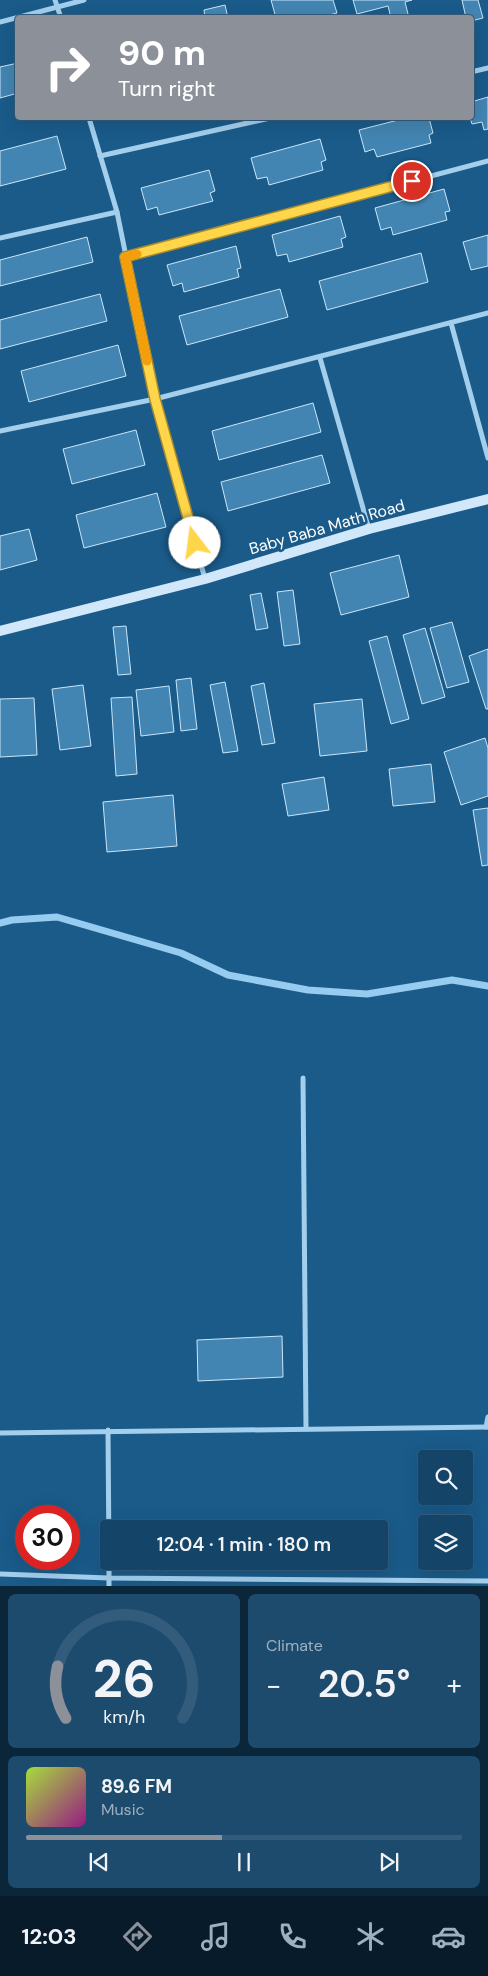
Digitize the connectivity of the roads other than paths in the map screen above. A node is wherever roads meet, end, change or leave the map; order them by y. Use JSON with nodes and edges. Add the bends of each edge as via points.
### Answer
{"nodes":[{"id":1,"x":55,"y":0,"type":"edge"},
{"id":2,"x":84,"y":0,"type":"edge"},
{"id":3,"x":58,"y":7,"type":"junction"},
{"id":4,"x":27,"y":15,"type":"edge"},
{"id":5,"x":60,"y":15,"type":"edge"},
{"id":6,"x":15,"y":18,"type":"edge"},
{"id":7,"x":0,"y":22,"type":"edge"},
{"id":8,"x":488,"y":68,"type":"edge"},
{"id":9,"x":474,"y":71,"type":"edge"},
{"id":10,"x":90,"y":120,"type":"edge"},
{"id":11,"x":261,"y":120,"type":"edge"},
{"id":12,"x":100,"y":156,"type":"junction"},
{"id":13,"x":488,"y":160,"type":"edge"},
{"id":14,"x":117,"y":212,"type":"junction"},
{"id":15,"x":0,"y":238,"type":"edge"},
{"id":16,"x":125,"y":257,"type":"junction"},
{"id":17,"x":488,"y":313,"type":"edge"},
{"id":18,"x":451,"y":323,"type":"junction"},
{"id":19,"x":320,"y":358,"type":"junction"},
{"id":20,"x":155,"y":399,"type":"junction"},
{"id":21,"x":0,"y":431,"type":"edge"},
{"id":22,"x":488,"y":458,"type":"edge"},
{"id":23,"x":488,"y":498,"type":"edge"},
{"id":24,"x":369,"y":529,"type":"junction"},
{"id":25,"x":205,"y":580,"type":"junction"},
{"id":26,"x":0,"y":631,"type":"edge"},
{"id":27,"x":304,"y":1078,"type":"dead end"},
{"id":28,"x":488,"y":1417,"type":"edge"},
{"id":29,"x":487,"y":1427,"type":"edge"},
{"id":30,"x":306,"y":1428,"type":"junction"},
{"id":31,"x":108,"y":1430,"type":"junction"},
{"id":32,"x":0,"y":1433,"type":"edge"},
{"id":33,"x":109,"y":1520,"type":"edge"},
{"id":34,"x":109,"y":1570,"type":"edge"},
{"id":35,"x":0,"y":1574,"type":"edge"},
{"id":36,"x":109,"y":1578,"type":"junction"},
{"id":37,"x":488,"y":1581,"type":"edge"},
{"id":38,"x":109,"y":1586,"type":"edge"}],
"edges":[{"from":1,"to":3,"type":"street"},
{"from":2,"to":3,"type":"street"},
{"from":3,"to":4,"type":"street"},
{"from":3,"to":5,"type":"street"},
{"from":6,"to":7,"type":"street"},
{"from":8,"to":9,"type":"street"},
{"from":10,"to":12,"type":"street"},
{"from":11,"to":12,"type":"street"},
{"from":12,"to":14,"type":"street"},
{"from":13,"to":16,"type":"street"},
{"from":14,"to":15,"type":"street"},
{"from":14,"to":16,"type":"street"},
{"from":16,"to":20,"type":"street"},
{"from":17,"to":18,"type":"street"},
{"from":18,"to":19,"type":"street"},
{"from":18,"to":22,"type":"street"},
{"from":19,"to":20,"type":"street"},
{"from":19,"to":24,"type":"street"},
{"from":20,"to":21,"type":"street"},
{"from":20,"to":25,"type":"street"},
{"from":23,"to":24,"type":"street","name":"Baby Baba Math Road"},
{"from":24,"to":25,"type":"street","name":"Baby Baba Math Road"},
{"from":25,"to":26,"type":"street","name":"Baby Baba Math Road"},
{"from":27,"to":30,"type":"street"},
{"from":28,"to":29,"type":"street"},
{"from":29,"to":30,"type":"street"},
{"from":30,"to":31,"type":"street"},
{"from":31,"to":32,"type":"street"},
{"from":31,"to":33,"type":"street"},
{"from":34,"to":36,"type":"street"},
{"from":35,"to":36,"type":"street"},
{"from":36,"to":37,"type":"street"},
{"from":36,"to":38,"type":"street"}]}
